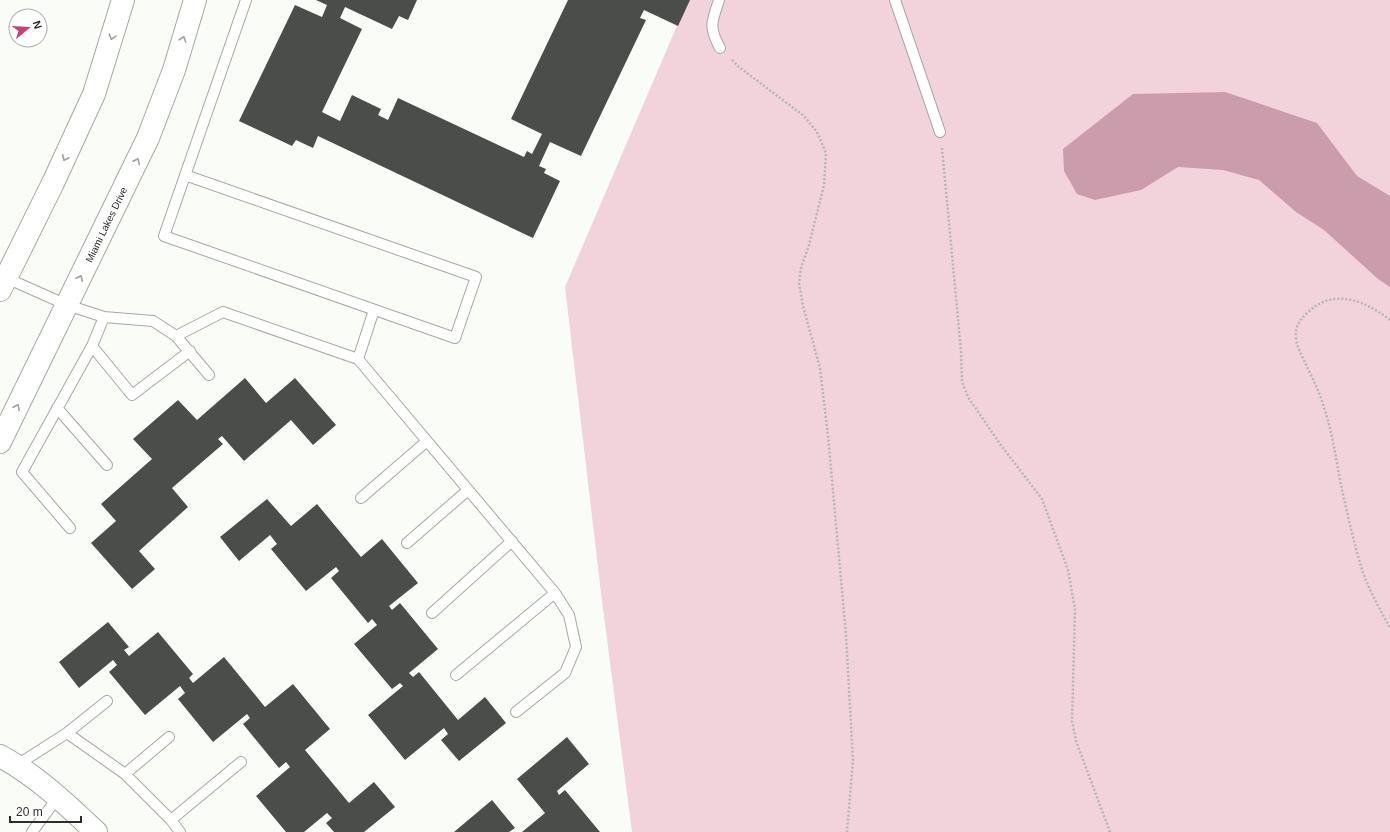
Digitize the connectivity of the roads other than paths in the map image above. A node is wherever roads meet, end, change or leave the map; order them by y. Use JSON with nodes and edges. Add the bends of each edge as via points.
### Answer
{"nodes":[{"id":1,"x":123,"y":0,"type":"edge"},
{"id":2,"x":195,"y":0,"type":"edge"},
{"id":3,"x":246,"y":0,"type":"edge"},
{"id":4,"x":720,"y":0,"type":"edge"},
{"id":5,"x":895,"y":0,"type":"edge"},
{"id":6,"x":720,"y":48,"type":"road end"},
{"id":7,"x":940,"y":132,"type":"road end"},
{"id":8,"x":185,"y":175,"type":"junction"},
{"id":9,"x":2,"y":281,"type":"edge"},
{"id":10,"x":67,"y":305,"type":"junction"},
{"id":11,"x":374,"y":310,"type":"junction"},
{"id":12,"x":104,"y":317,"type":"junction"},
{"id":13,"x":176,"y":336,"type":"junction"},
{"id":14,"x":92,"y":346,"type":"junction"},
{"id":15,"x":190,"y":352,"type":"junction"},
{"id":16,"x":358,"y":359,"type":"junction"},
{"id":17,"x":209,"y":375,"type":"dead end"},
{"id":18,"x":58,"y":408,"type":"junction"},
{"id":19,"x":427,"y":441,"type":"junction"},
{"id":20,"x":0,"y":442,"type":"edge"},
{"id":21,"x":107,"y":465,"type":"dead end"},
{"id":22,"x":468,"y":490,"type":"junction"},
{"id":23,"x":361,"y":498,"type":"dead end"},
{"id":24,"x":70,"y":528,"type":"dead end"},
{"id":25,"x":512,"y":541,"type":"junction"},
{"id":26,"x":407,"y":543,"type":"dead end"},
{"id":27,"x":555,"y":593,"type":"junction"},
{"id":28,"x":432,"y":612,"type":"dead end"},
{"id":29,"x":456,"y":675,"type":"dead end"},
{"id":30,"x":107,"y":701,"type":"dead end"},
{"id":31,"x":516,"y":712,"type":"dead end"},
{"id":32,"x":67,"y":733,"type":"junction"},
{"id":33,"x":169,"y":737,"type":"dead end"},
{"id":34,"x":9,"y":760,"type":"edge"},
{"id":35,"x":241,"y":762,"type":"dead end"},
{"id":36,"x":125,"y":774,"type":"junction"},
{"id":37,"x":58,"y":797,"type":"junction"},
{"id":38,"x":171,"y":820,"type":"junction"},
{"id":39,"x":32,"y":832,"type":"edge"},
{"id":40,"x":96,"y":832,"type":"edge"},
{"id":41,"x":180,"y":832,"type":"edge"}],
"edges":[{"from":1,"to":9,"type":"main road","one_way":true,"via":[[94,94],[53,183]]},
{"from":10,"to":2,"type":"main road","name":"Miami Lakes Drive","one_way":true,"via":[[148,138],[174,70]]},
{"from":3,"to":8,"type":"lane"},
{"from":4,"to":6,"type":"lane","via":[[711,24]]},
{"from":5,"to":7,"type":"lane"},
{"from":8,"to":11,"type":"lane","via":[[164,236]]},
{"from":8,"to":11,"type":"lane","via":[[476,277],[455,338]]},
{"from":9,"to":10,"type":"lane"},
{"from":10,"to":12,"type":"lane"},
{"from":20,"to":10,"type":"main road","name":"Miami Lakes Drive","one_way":true},
{"from":11,"to":16,"type":"lane"},
{"from":12,"to":13,"type":"lane","via":[[153,321]]},
{"from":12,"to":14,"type":"lane"},
{"from":13,"to":15,"type":"lane"},
{"from":13,"to":16,"type":"lane","via":[[223,312]]},
{"from":14,"to":15,"type":"lane","via":[[132,395]]},
{"from":14,"to":18,"type":"lane"},
{"from":15,"to":17,"type":"lane"},
{"from":16,"to":19,"type":"lane"},
{"from":18,"to":21,"type":"lane"},
{"from":18,"to":24,"type":"lane","via":[[22,472]]},
{"from":19,"to":22,"type":"lane"},
{"from":19,"to":23,"type":"lane"},
{"from":22,"to":25,"type":"lane"},
{"from":22,"to":26,"type":"lane"},
{"from":25,"to":27,"type":"lane"},
{"from":25,"to":28,"type":"lane"},
{"from":27,"to":29,"type":"lane"},
{"from":27,"to":31,"type":"lane","via":[[569,615],[576,647],[565,673]]},
{"from":30,"to":32,"type":"lane"},
{"from":32,"to":34,"type":"lane"},
{"from":32,"to":36,"type":"lane"},
{"from":33,"to":36,"type":"lane"},
{"from":34,"to":37,"type":"main road"},
{"from":35,"to":38,"type":"lane"},
{"from":36,"to":38,"type":"lane"},
{"from":37,"to":39,"type":"lane"},
{"from":37,"to":40,"type":"main road"},
{"from":38,"to":41,"type":"lane"}]}
